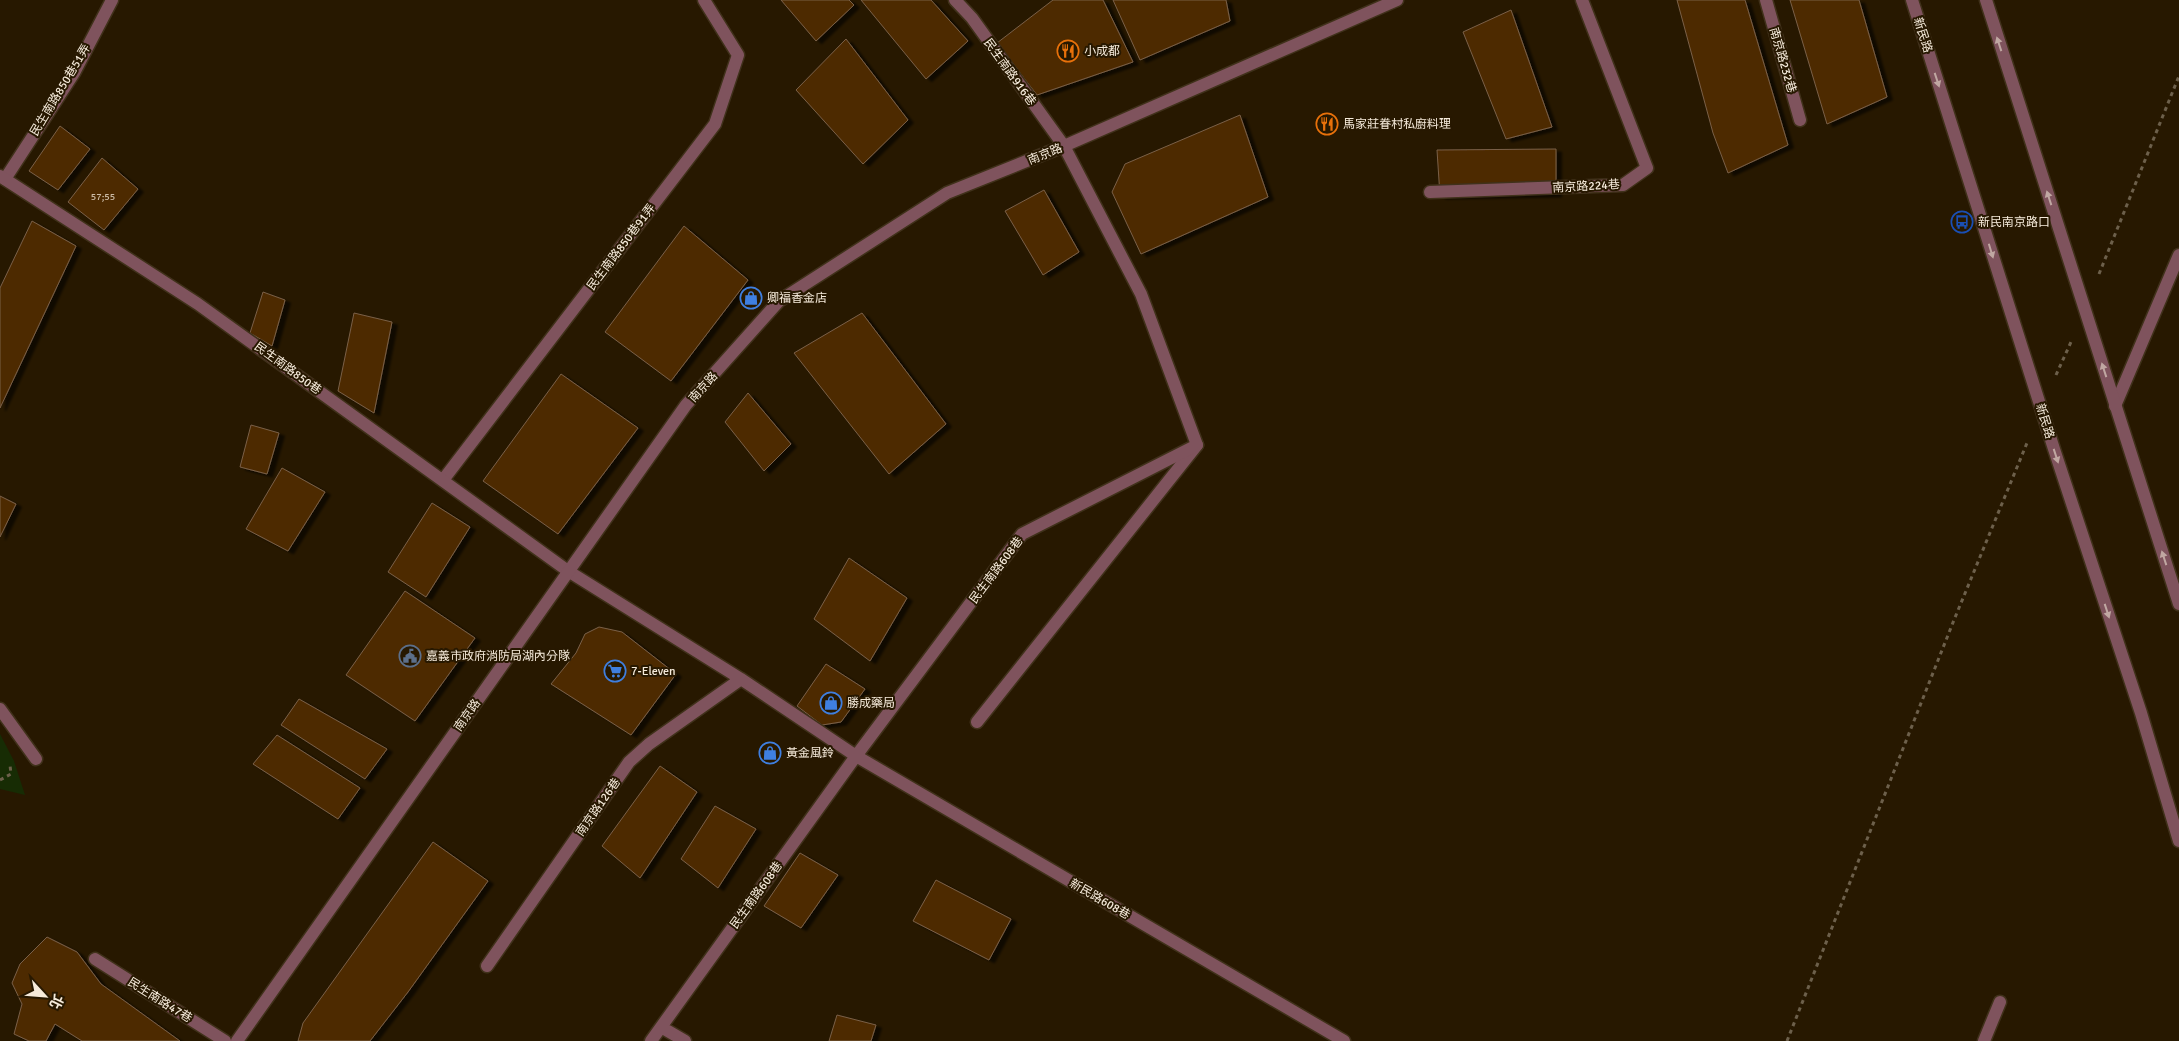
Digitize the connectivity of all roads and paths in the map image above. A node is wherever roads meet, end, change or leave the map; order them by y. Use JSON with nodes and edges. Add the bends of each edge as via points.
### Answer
{"nodes":[{"id":1,"x":112,"y":0,"type":"edge"},
{"id":2,"x":704,"y":0,"type":"edge"},
{"id":3,"x":955,"y":0,"type":"edge"},
{"id":4,"x":1397,"y":0,"type":"edge"},
{"id":5,"x":1582,"y":0,"type":"edge"},
{"id":6,"x":1766,"y":0,"type":"edge"},
{"id":7,"x":1912,"y":0,"type":"edge"},
{"id":8,"x":1986,"y":0,"type":"edge"},
{"id":9,"x":2179,"y":76,"type":"edge"},
{"id":10,"x":1800,"y":120,"type":"dead end"},
{"id":11,"x":1064,"y":146,"type":"junction"},
{"id":12,"x":2,"y":177,"type":"edge"},
{"id":13,"x":1430,"y":192,"type":"dead end"},
{"id":14,"x":2179,"y":255,"type":"edge"},
{"id":15,"x":2085,"y":310,"type":"junction"},
{"id":16,"x":2116,"y":406,"type":"junction"},
{"id":17,"x":2042,"y":409,"type":"junction"},
{"id":18,"x":1197,"y":445,"type":"junction"},
{"id":19,"x":443,"y":480,"type":"junction"},
{"id":20,"x":568,"y":571,"type":"junction"},
{"id":21,"x":2179,"y":604,"type":"edge"},
{"id":22,"x":741,"y":679,"type":"junction"},
{"id":23,"x":0,"y":709,"type":"edge"},
{"id":24,"x":977,"y":722,"type":"dead end"},
{"id":25,"x":856,"y":756,"type":"junction"},
{"id":26,"x":36,"y":759,"type":"dead end"},
{"id":27,"x":10,"y":763,"type":"dead end"},
{"id":28,"x":0,"y":780,"type":"edge"},
{"id":29,"x":2179,"y":841,"type":"edge"},
{"id":30,"x":95,"y":959,"type":"dead end"},
{"id":31,"x":487,"y":966,"type":"dead end"},
{"id":32,"x":2000,"y":1002,"type":"dead end"},
{"id":33,"x":661,"y":1027,"type":"junction"},
{"id":34,"x":225,"y":1041,"type":"edge"},
{"id":35,"x":237,"y":1041,"type":"edge"},
{"id":36,"x":651,"y":1041,"type":"edge"},
{"id":37,"x":685,"y":1041,"type":"edge"},
{"id":38,"x":1344,"y":1041,"type":"edge"},
{"id":39,"x":1787,"y":1041,"type":"edge"},
{"id":40,"x":1984,"y":1041,"type":"edge"}],
"edges":[{"from":1,"to":12,"type":"street","name":"民生南路850巷51弄","via":[[74,73]]},
{"from":2,"to":19,"type":"street","name":"民生南路850巷91弄","via":[[738,55],[716,124]]},
{"from":3,"to":11,"type":"street","name":"民生南路916巷","via":[[972,18]]},
{"from":4,"to":11,"type":"street","name":"南京路"},
{"from":5,"to":13,"type":"street","name":"南京路224巷","via":[[1647,168],[1623,186]]},
{"from":6,"to":10,"type":"street","name":"南京路232巷"},
{"from":7,"to":17,"type":"street","name":"新民路","one_way":true},
{"from":15,"to":8,"type":"street","one_way":true},
{"from":9,"to":15,"type":"path"},
{"from":11,"to":18,"type":"street","via":[[1141,294]]},
{"from":11,"to":20,"type":"street","name":"南京路","via":[[947,194],[779,302],[686,405]]},
{"from":12,"to":19,"type":"street","name":"民生南路850巷","via":[[198,304]]},
{"from":14,"to":16,"type":"street"},
{"from":16,"to":15,"type":"street","one_way":true},
{"from":15,"to":17,"type":"path"},
{"from":21,"to":16,"type":"street","one_way":true},
{"from":17,"to":29,"type":"street","name":"新民路","one_way":true},
{"from":17,"to":39,"type":"path","via":[[1954,620]]},
{"from":18,"to":24,"type":"street"},
{"from":18,"to":25,"type":"street","name":"民生南路608巷","via":[[1022,534]]},
{"from":19,"to":20,"type":"street","name":"民生南路850巷"},
{"from":20,"to":22,"type":"street"},
{"from":20,"to":35,"type":"street","name":"南京路"},
{"from":22,"to":25,"type":"street"},
{"from":22,"to":31,"type":"street","name":"南京路126巷","via":[[649,744],[630,762]]},
{"from":23,"to":26,"type":"street"},
{"from":25,"to":33,"type":"street","name":"民生南路608巷"},
{"from":25,"to":38,"type":"street","name":"新民路608巷"},
{"from":27,"to":28,"type":"path","via":[[11,774]]},
{"from":30,"to":34,"type":"street","name":"民生南路47巷"},
{"from":32,"to":40,"type":"street"},
{"from":33,"to":36,"type":"street","name":"民生南路608巷"},
{"from":33,"to":37,"type":"street"}]}
